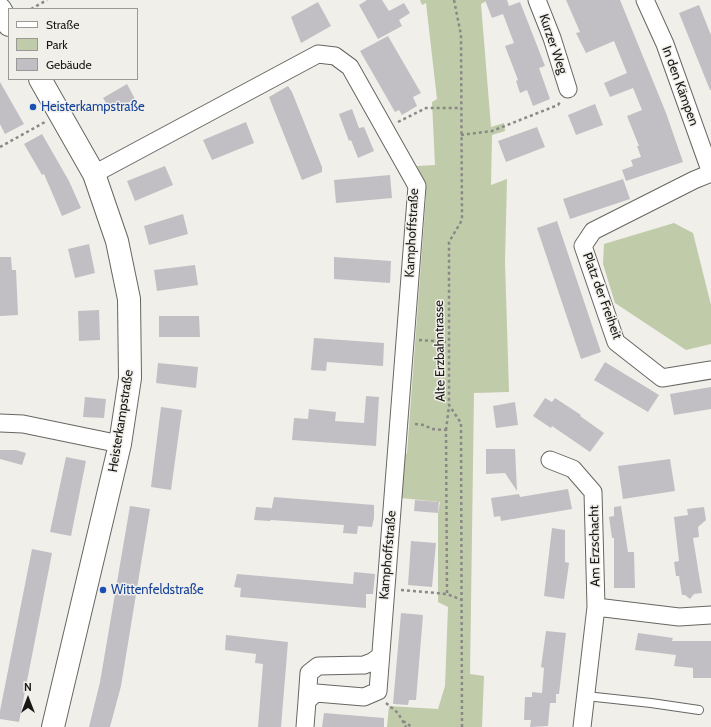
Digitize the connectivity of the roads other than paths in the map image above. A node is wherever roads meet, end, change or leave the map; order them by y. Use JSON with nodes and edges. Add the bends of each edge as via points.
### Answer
{"nodes":[{"id":1,"x":5,"y":0,"type":"edge"},
{"id":2,"x":537,"y":0,"type":"edge"},
{"id":3,"x":645,"y":0,"type":"edge"},
{"id":4,"x":0,"y":3,"type":"edge"},
{"id":5,"x":0,"y":9,"type":"edge"},
{"id":6,"x":8,"y":23,"type":"edge"},
{"id":7,"x":41,"y":80,"type":"edge"},
{"id":8,"x":568,"y":89,"type":"road end"},
{"id":9,"x":711,"y":173,"type":"edge"},
{"id":10,"x":94,"y":174,"type":"junction"},
{"id":11,"x":711,"y":370,"type":"edge"},
{"id":12,"x":0,"y":423,"type":"edge"},
{"id":13,"x":120,"y":444,"type":"junction"},
{"id":14,"x":550,"y":460,"type":"dead end"},
{"id":15,"x":596,"y":607,"type":"junction"},
{"id":16,"x":711,"y":615,"type":"edge"},
{"id":17,"x":380,"y":656,"type":"junction"},
{"id":18,"x":586,"y":696,"type":"junction"},
{"id":19,"x":307,"y":701,"type":"junction"},
{"id":20,"x":699,"y":710,"type":"dead end"},
{"id":21,"x":53,"y":727,"type":"edge"},
{"id":22,"x":305,"y":727,"type":"edge"},
{"id":23,"x":582,"y":727,"type":"edge"}],
"edges":[{"from":1,"to":4,"type":"street"},
{"from":2,"to":8,"type":"street","name":"Kurzer Weg"},
{"from":3,"to":9,"type":"street","name":"In den Kämpen","via":[[665,44]]},
{"from":5,"to":6,"type":"street"},
{"from":7,"to":10,"type":"street","name":"Heisterkampstraße"},
{"from":9,"to":11,"type":"street","name":"Platz der Freiheit","via":[[593,231],[583,246],[616,342],[662,378]]},
{"from":10,"to":13,"type":"street","name":"Heisterkampstraße","via":[[117,241],[129,299],[130,378]]},
{"from":10,"to":17,"type":"street","name":"Kamphoffstraße","via":[[318,54],[335,56],[350,67],[417,186]]},
{"from":12,"to":13,"type":"street","via":[[23,424]]},
{"from":13,"to":21,"type":"street","name":"Heisterkampstraße"},
{"from":14,"to":15,"type":"street","name":"Am Erzschacht","via":[[573,469],[593,492]]},
{"from":15,"to":16,"type":"street","via":[[679,617]]},
{"from":15,"to":18,"type":"street","name":"Am Erzschacht"},
{"from":17,"to":19,"type":"street","via":[[364,665],[318,666],[309,673]]},
{"from":17,"to":19,"type":"street","name":"Kamphoffstraße","via":[[378,691],[364,697],[316,693]]},
{"from":18,"to":20,"type":"lane"},
{"from":18,"to":23,"type":"street","name":"Am Erzschacht"},
{"from":19,"to":22,"type":"street"}]}
